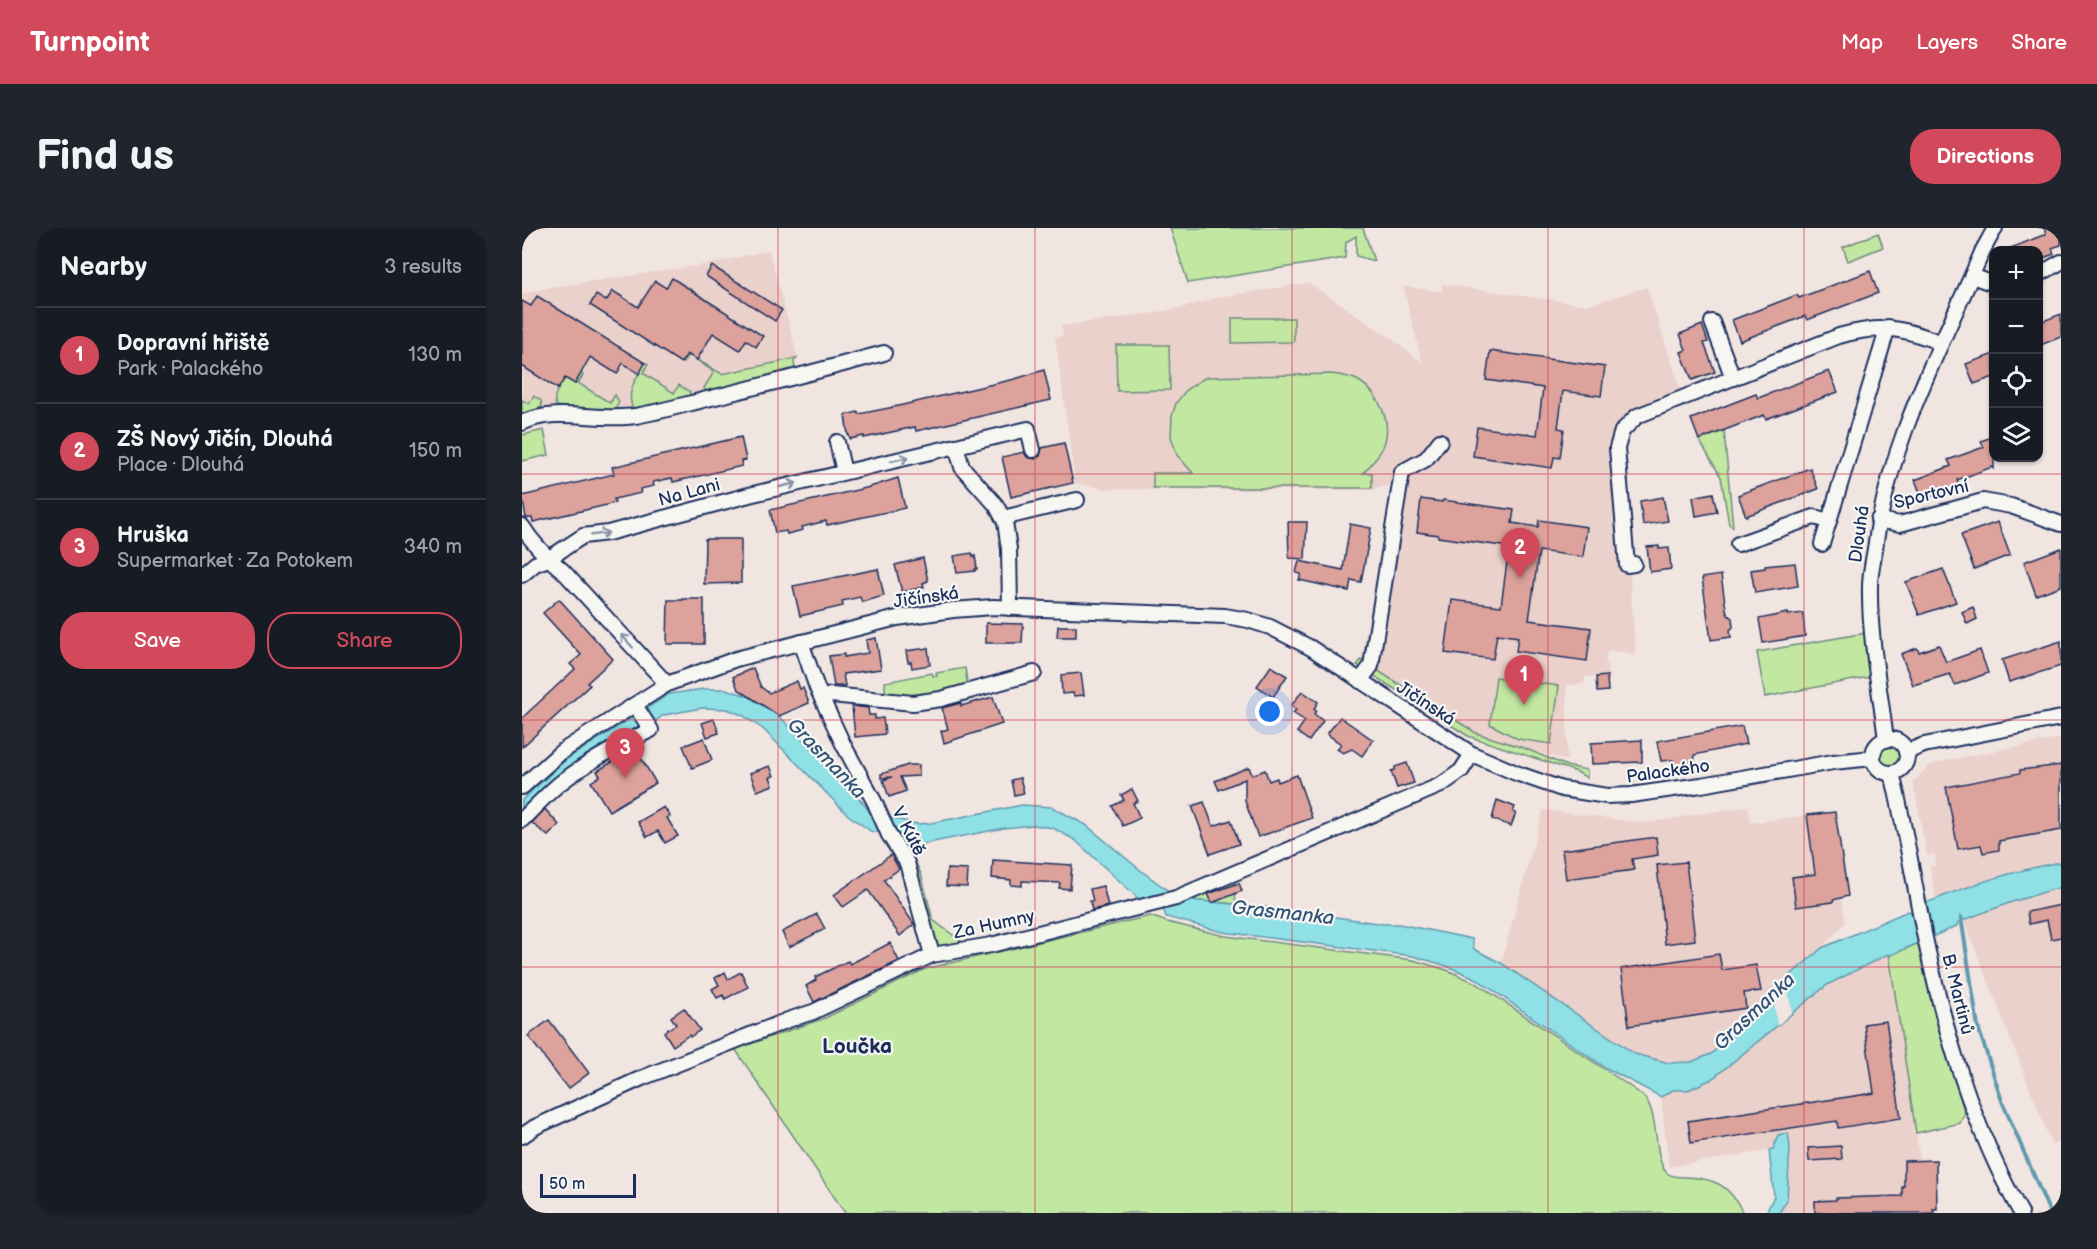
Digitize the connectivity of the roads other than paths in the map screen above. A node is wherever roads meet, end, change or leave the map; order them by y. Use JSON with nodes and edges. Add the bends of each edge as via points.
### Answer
{"nodes":[{"id":1,"x":1995,"y":228,"type":"edge"},
{"id":2,"x":2061,"y":262,"type":"edge"},
{"id":3,"x":2043,"y":272,"type":"edge"},
{"id":4,"x":1972,"y":276,"type":"junction"},
{"id":5,"x":1989,"y":282,"type":"edge"},
{"id":6,"x":1712,"y":322,"type":"dead end"},
{"id":7,"x":1888,"y":327,"type":"junction"},
{"id":8,"x":1941,"y":343,"type":"junction"},
{"id":9,"x":884,"y":353,"type":"dead end"},
{"id":10,"x":1733,"y":378,"type":"junction"},
{"id":11,"x":522,"y":423,"type":"edge"},
{"id":12,"x":1440,"y":441,"type":"dead end"},
{"id":13,"x":837,"y":442,"type":"dead end"},
{"id":14,"x":956,"y":446,"type":"junction"},
{"id":15,"x":1033,"y":450,"type":"dead end"},
{"id":16,"x":844,"y":472,"type":"junction"},
{"id":17,"x":1077,"y":500,"type":"dead end"},
{"id":18,"x":1003,"y":518,"type":"junction"},
{"id":19,"x":1878,"y":520,"type":"junction"},
{"id":20,"x":1829,"y":521,"type":"junction"},
{"id":21,"x":2061,"y":524,"type":"edge"},
{"id":22,"x":522,"y":526,"type":"edge"},
{"id":23,"x":1738,"y":544,"type":"dead end"},
{"id":24,"x":1822,"y":544,"type":"dead end"},
{"id":25,"x":548,"y":559,"type":"junction"},
{"id":26,"x":1634,"y":564,"type":"dead end"},
{"id":27,"x":522,"y":575,"type":"edge"},
{"id":28,"x":1010,"y":608,"type":"junction"},
{"id":29,"x":801,"y":642,"type":"junction"},
{"id":30,"x":1034,"y":673,"type":"dead end"},
{"id":31,"x":1360,"y":681,"type":"junction"},
{"id":32,"x":667,"y":684,"type":"junction"},
{"id":33,"x":822,"y":698,"type":"junction"},
{"id":34,"x":641,"y":715,"type":"junction"},
{"id":35,"x":2061,"y":718,"type":"edge"},
{"id":36,"x":1886,"y":740,"type":"junction"},
{"id":37,"x":1906,"y":752,"type":"junction"},
{"id":38,"x":1472,"y":754,"type":"junction"},
{"id":39,"x":1874,"y":758,"type":"junction"},
{"id":40,"x":1892,"y":773,"type":"junction"},
{"id":41,"x":522,"y":787,"type":"edge"},
{"id":42,"x":522,"y":820,"type":"edge"},
{"id":43,"x":932,"y":955,"type":"junction"},
{"id":44,"x":522,"y":1136,"type":"edge"},
{"id":45,"x":2021,"y":1213,"type":"edge"}],
"edges":[{"from":1,"to":4,"type":"street","name":"Dlouhá"},
{"from":2,"to":3,"type":"street"},
{"from":4,"to":5,"type":"street"},
{"from":4,"to":8,"type":"street","name":"Dlouhá"},
{"from":6,"to":10,"type":"street"},
{"from":7,"to":8,"type":"street"},
{"from":7,"to":10,"type":"street","via":[[1839,336]]},
{"from":7,"to":20,"type":"street","name":"Dlouhá"},
{"from":8,"to":19,"type":"street","name":"Dlouhá","via":[[1905,427]]},
{"from":9,"to":11,"type":"street","via":[[634,416],[566,414],[531,418]]},
{"from":10,"to":26,"type":"street","via":[[1637,416],[1622,431],[1617,448],[1627,565]]},
{"from":12,"to":31,"type":"street","via":[[1426,459],[1402,472],[1371,666]]},
{"from":13,"to":16,"type":"street"},
{"from":14,"to":15,"type":"street","name":"Na Lani","via":[[1028,429]]},
{"from":16,"to":14,"type":"street","name":"Na Lani","one_way":true},
{"from":14,"to":18,"type":"street","via":[[962,467]]},
{"from":25,"to":16,"type":"street","name":"Na Lani","one_way":true,"via":[[583,536],[608,533]]},
{"from":17,"to":18,"type":"street"},
{"from":18,"to":28,"type":"street","via":[[1009,549]]},
{"from":19,"to":21,"type":"street","name":"Sportovní","via":[[1900,524],[1983,501],[2011,506]]},
{"from":19,"to":36,"type":"street","name":"Dlouhá","via":[[1870,584]]},
{"from":20,"to":23,"type":"street","name":"Dlouhá","via":[[1814,517]]},
{"from":20,"to":24,"type":"street","name":"Dlouhá"},
{"from":22,"to":25,"type":"street"},
{"from":25,"to":27,"type":"street","name":"Na Lani"},
{"from":32,"to":25,"type":"street","one_way":true},
{"from":28,"to":29,"type":"street","name":"Jičínská","via":[[953,610],[897,618]]},
{"from":28,"to":31,"type":"street","name":"Jičínská","via":[[1236,618],[1291,636]]},
{"from":29,"to":32,"type":"street","name":"Jičínská","via":[[736,659]]},
{"from":29,"to":33,"type":"street","name":"V Kútě"},
{"from":30,"to":33,"type":"street","via":[[913,703],[831,695]]},
{"from":31,"to":38,"type":"street","name":"Jičínská"},
{"from":32,"to":34,"type":"street","name":"Jičínská"},
{"from":33,"to":43,"type":"street","name":"V Kútě","via":[[889,835],[907,863]]},
{"from":34,"to":41,"type":"street","name":"Jičínská","via":[[561,752]]},
{"from":34,"to":42,"type":"street","via":[[651,730],[622,743],[558,785]]},
{"from":35,"to":37,"type":"street"},
{"from":36,"to":37,"type":"street","via":[[1898,742]]},
{"from":36,"to":39,"type":"street","via":[[1877,745]]},
{"from":37,"to":40,"type":"street","via":[[1905,764]]},
{"from":38,"to":39,"type":"street","name":"Palackého","via":[[1554,787],[1607,795],[1654,792]]},
{"from":38,"to":43,"type":"street","name":"Za Humny","via":[[1461,771],[1441,785],[1176,898],[991,945]]},
{"from":39,"to":40,"type":"street","via":[[1879,769]]},
{"from":40,"to":45,"type":"street","name":"B. Martinů","via":[[1949,1037],[1992,1158]]},
{"from":43,"to":44,"type":"street","name":"Za Humny","via":[[813,1011],[642,1077],[535,1126]]}]}
